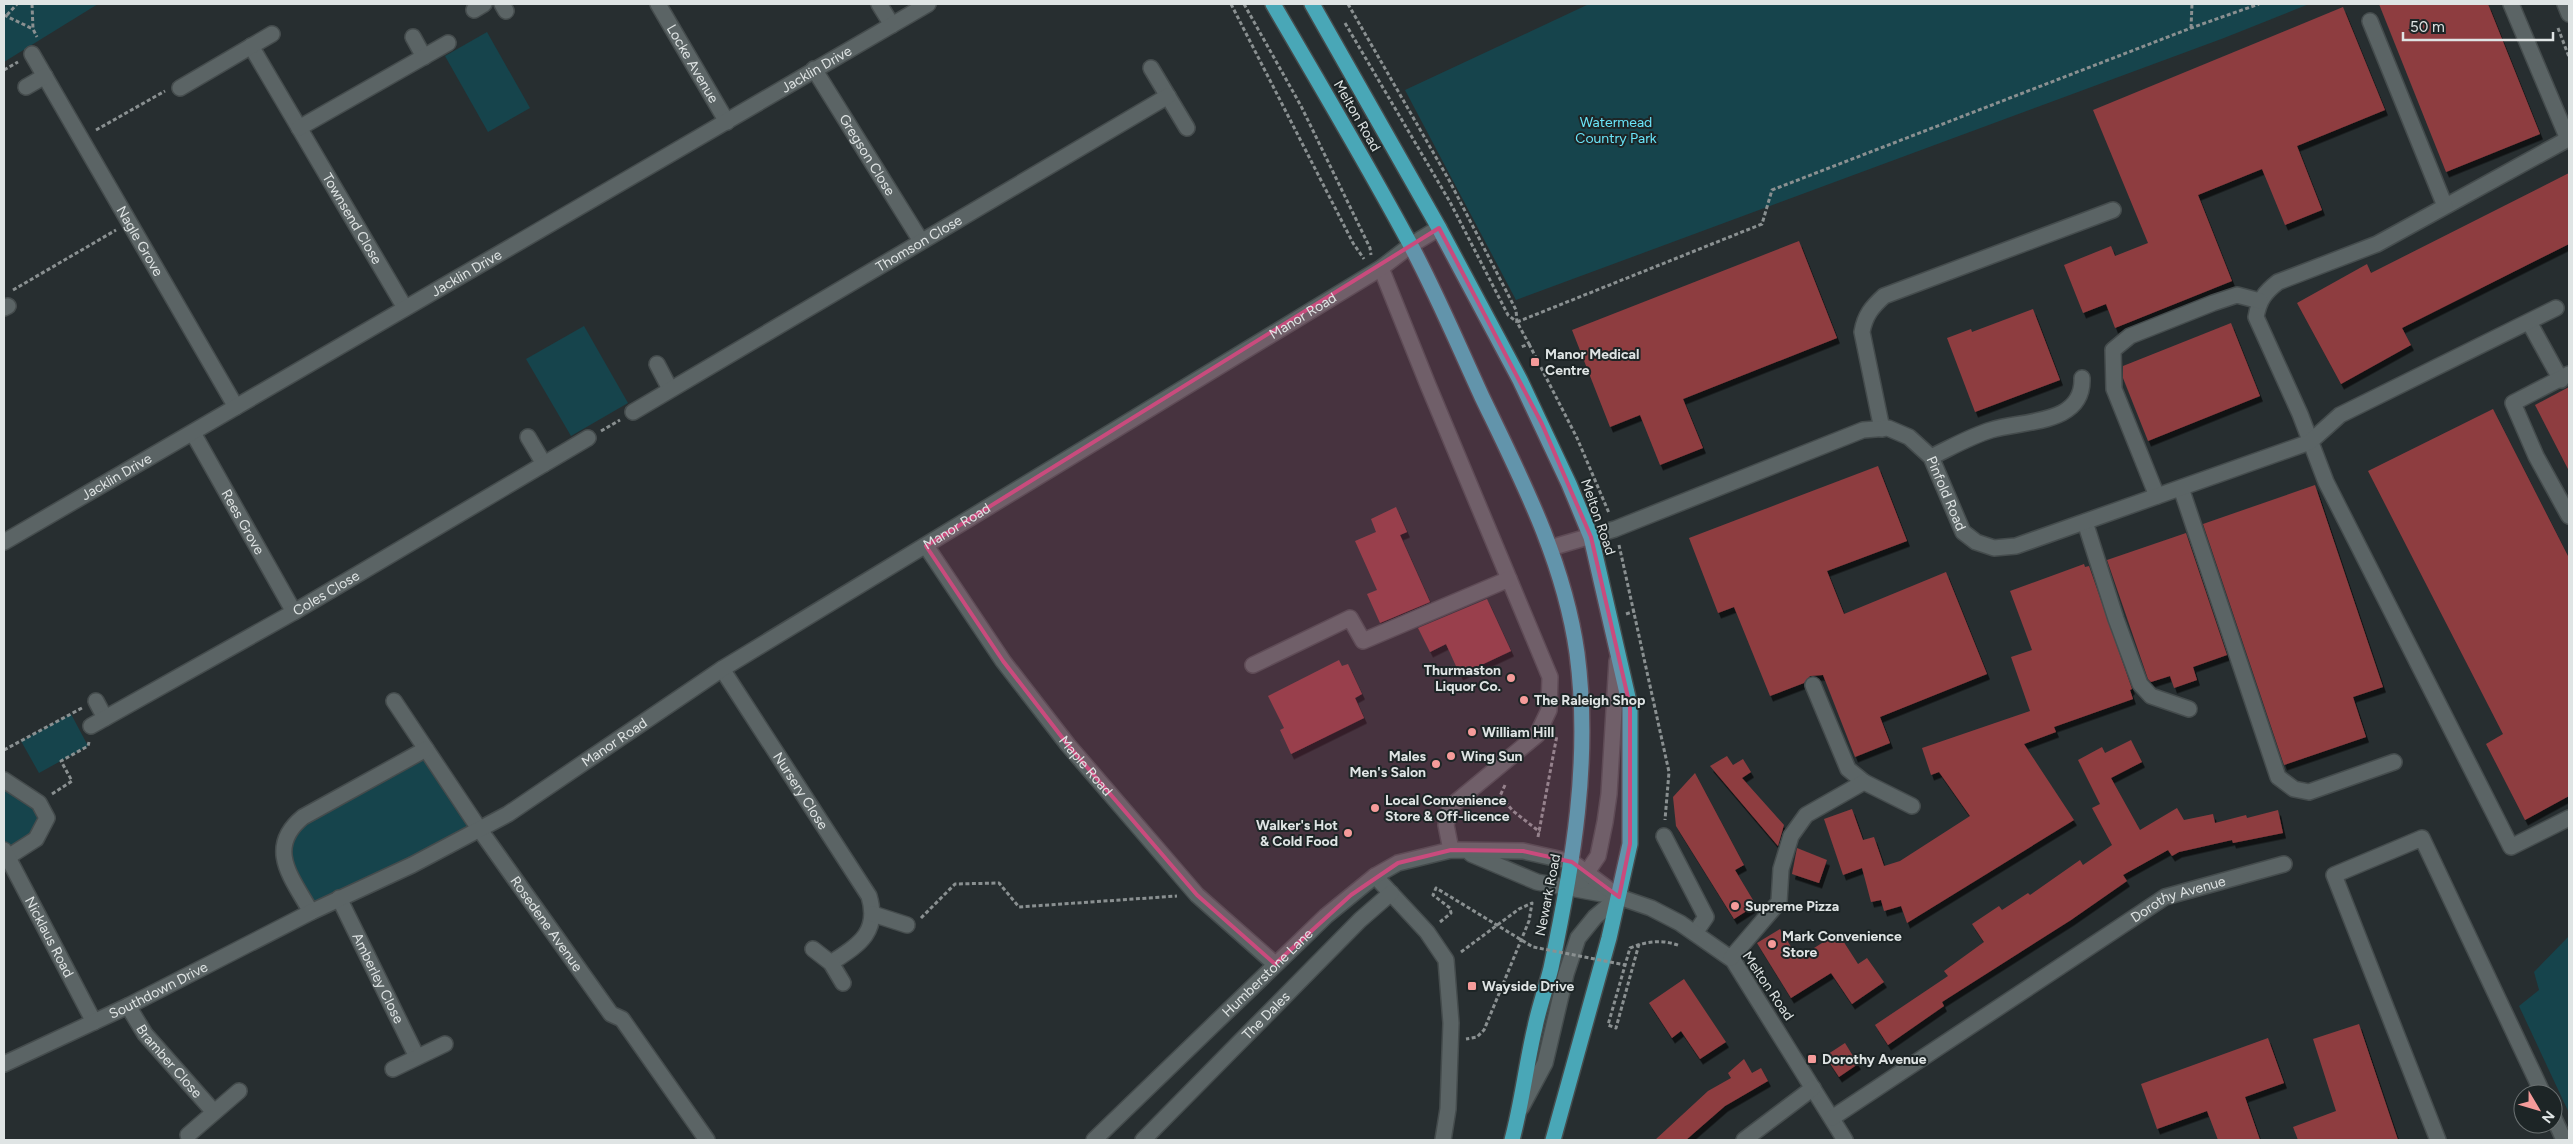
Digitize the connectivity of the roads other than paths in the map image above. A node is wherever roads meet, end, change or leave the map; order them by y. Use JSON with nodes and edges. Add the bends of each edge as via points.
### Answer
{"nodes":[{"id":1,"x":658,"y":4,"type":"edge"},
{"id":2,"x":880,"y":4,"type":"edge"},
{"id":3,"x":928,"y":4,"type":"edge"},
{"id":4,"x":1273,"y":4,"type":"edge"},
{"id":5,"x":1312,"y":4,"type":"edge"},
{"id":6,"x":2511,"y":4,"type":"edge"},
{"id":7,"x":2564,"y":4,"type":"edge"},
{"id":8,"x":2569,"y":14,"type":"edge"},
{"id":9,"x":2370,"y":21,"type":"dead end"},
{"id":10,"x":892,"y":25,"type":"junction"},
{"id":11,"x":272,"y":34,"type":"dead end"},
{"id":12,"x":413,"y":37,"type":"dead end"},
{"id":13,"x":448,"y":43,"type":"dead end"},
{"id":14,"x":251,"y":46,"type":"junction"},
{"id":15,"x":32,"y":54,"type":"road end"},
{"id":16,"x":424,"y":57,"type":"junction"},
{"id":17,"x":1152,"y":68,"type":"dead end"},
{"id":18,"x":814,"y":69,"type":"junction"},
{"id":19,"x":45,"y":76,"type":"junction"},
{"id":20,"x":26,"y":87,"type":"dead end"},
{"id":21,"x":180,"y":88,"type":"road end"},
{"id":22,"x":1168,"y":96,"type":"junction"},
{"id":23,"x":727,"y":122,"type":"junction"},
{"id":24,"x":299,"y":128,"type":"junction"},
{"id":25,"x":1187,"y":128,"type":"dead end"},
{"id":26,"x":2569,"y":139,"type":"edge"},
{"id":27,"x":2445,"y":206,"type":"junction"},
{"id":28,"x":2113,"y":210,"type":"dead end"},
{"id":29,"x":1440,"y":228,"type":"junction"},
{"id":30,"x":921,"y":241,"type":"junction"},
{"id":31,"x":1411,"y":245,"type":"junction"},
{"id":32,"x":1377,"y":270,"type":"junction"},
{"id":33,"x":2260,"y":301,"type":"junction"},
{"id":34,"x":405,"y":308,"type":"junction"},
{"id":35,"x":2556,"y":308,"type":"dead end"},
{"id":36,"x":2529,"y":322,"type":"junction"},
{"id":37,"x":657,"y":364,"type":"dead end"},
{"id":38,"x":2565,"y":377,"type":"edge"},
{"id":39,"x":2082,"y":378,"type":"dead end"},
{"id":40,"x":670,"y":390,"type":"junction"},
{"id":41,"x":236,"y":407,"type":"junction"},
{"id":42,"x":633,"y":412,"type":"road end"},
{"id":43,"x":1882,"y":429,"type":"junction"},
{"id":44,"x":193,"y":433,"type":"junction"},
{"id":45,"x":528,"y":437,"type":"dead end"},
{"id":46,"x":588,"y":438,"type":"road end"},
{"id":47,"x":2310,"y":442,"type":"junction"},
{"id":48,"x":1931,"y":458,"type":"junction"},
{"id":49,"x":544,"y":464,"type":"junction"},
{"id":50,"x":2181,"y":488,"type":"junction"},
{"id":51,"x":2158,"y":496,"type":"junction"},
{"id":52,"x":2569,"y":516,"type":"edge"},
{"id":53,"x":2085,"y":522,"type":"junction"},
{"id":54,"x":1591,"y":537,"type":"junction"},
{"id":55,"x":4,"y":542,"type":"edge"},
{"id":56,"x":926,"y":546,"type":"junction"},
{"id":57,"x":1550,"y":548,"type":"junction"},
{"id":58,"x":1509,"y":578,"type":"junction"},
{"id":59,"x":294,"y":612,"type":"junction"},
{"id":60,"x":1576,"y":652,"type":"joint"},
{"id":61,"x":1618,"y":652,"type":"junction"},
{"id":62,"x":1253,"y":665,"type":"dead end"},
{"id":63,"x":722,"y":669,"type":"junction"},
{"id":64,"x":1814,"y":684,"type":"dead end"},
{"id":65,"x":96,"y":701,"type":"road end"},
{"id":66,"x":394,"y":701,"type":"dead end"},
{"id":67,"x":2189,"y":709,"type":"dead end"},
{"id":68,"x":105,"y":718,"type":"junction"},
{"id":69,"x":91,"y":726,"type":"road end"},
{"id":70,"x":426,"y":749,"type":"junction"},
{"id":71,"x":2394,"y":762,"type":"dead end"},
{"id":72,"x":4,"y":780,"type":"edge"},
{"id":73,"x":1864,"y":782,"type":"junction"},
{"id":74,"x":1912,"y":806,"type":"dead end"},
{"id":75,"x":508,"y":814,"type":"joint"},
{"id":76,"x":2569,"y":818,"type":"edge"},
{"id":77,"x":480,"y":830,"type":"junction"},
{"id":78,"x":1664,"y":836,"type":"dead end"},
{"id":79,"x":1459,"y":851,"type":"junction"},
{"id":80,"x":6,"y":853,"type":"edge"},
{"id":81,"x":1572,"y":862,"type":"junction"},
{"id":82,"x":2284,"y":864,"type":"dead end"},
{"id":83,"x":1588,"y":874,"type":"junction"},
{"id":84,"x":1375,"y":876,"type":"junction"},
{"id":85,"x":1567,"y":888,"type":"junction"},
{"id":86,"x":1391,"y":893,"type":"junction"},
{"id":87,"x":1619,"y":897,"type":"junction"},
{"id":88,"x":339,"y":898,"type":"junction"},
{"id":89,"x":311,"y":912,"type":"junction"},
{"id":90,"x":873,"y":914,"type":"junction"},
{"id":91,"x":907,"y":925,"type":"road end"},
{"id":92,"x":1695,"y":933,"type":"junction"},
{"id":93,"x":812,"y":949,"type":"dead end"},
{"id":94,"x":1731,"y":958,"type":"junction"},
{"id":95,"x":831,"y":962,"type":"junction"},
{"id":96,"x":1275,"y":964,"type":"junction"},
{"id":97,"x":844,"y":983,"type":"dead end"},
{"id":98,"x":128,"y":1006,"type":"junction"},
{"id":99,"x":94,"y":1022,"type":"junction"},
{"id":100,"x":445,"y":1044,"type":"dead end"},
{"id":101,"x":417,"y":1057,"type":"junction"},
{"id":102,"x":4,"y":1064,"type":"edge"},
{"id":103,"x":393,"y":1069,"type":"dead end"},
{"id":104,"x":2538,"y":1084,"type":"edge"},
{"id":105,"x":1813,"y":1088,"type":"junction"},
{"id":106,"x":238,"y":1091,"type":"dead end"},
{"id":107,"x":1521,"y":1108,"type":"junction"},
{"id":108,"x":214,"y":1112,"type":"junction"},
{"id":109,"x":1832,"y":1118,"type":"junction"},
{"id":110,"x":188,"y":1135,"type":"dead end"},
{"id":111,"x":1148,"y":1138,"type":"edge"},
{"id":112,"x":707,"y":1140,"type":"edge"},
{"id":113,"x":1094,"y":1140,"type":"edge"},
{"id":114,"x":1443,"y":1140,"type":"edge"},
{"id":115,"x":1512,"y":1140,"type":"edge"},
{"id":116,"x":1553,"y":1140,"type":"edge"},
{"id":117,"x":1744,"y":1140,"type":"edge"},
{"id":118,"x":1845,"y":1140,"type":"edge"},
{"id":119,"x":2438,"y":1140,"type":"edge"}],
"edges":[{"from":1,"to":23,"type":"street","name":"Locke Avenue"},
{"from":2,"to":10,"type":"street"},
{"from":3,"to":10,"type":"street","name":"Jacklin Drive"},
{"from":4,"to":31,"type":"highway","name":"Melton Road"},
{"from":5,"to":29,"type":"highway","name":"Melton Road"},
{"from":6,"to":26,"type":"street"},
{"from":7,"to":8,"type":"street"},
{"from":9,"to":27,"type":"street"},
{"from":10,"to":18,"type":"street","name":"Jacklin Drive"},
{"from":11,"to":14,"type":"street"},
{"from":12,"to":16,"type":"street"},
{"from":13,"to":16,"type":"street"},
{"from":14,"to":21,"type":"street"},
{"from":14,"to":24,"type":"street","name":"Townsend Close"},
{"from":15,"to":19,"type":"street","name":"Nagle Grove"},
{"from":16,"to":24,"type":"street"},
{"from":17,"to":22,"type":"street"},
{"from":18,"to":23,"type":"street","name":"Jacklin Drive"},
{"from":18,"to":30,"type":"street","name":"Gregson Close"},
{"from":19,"to":20,"type":"street"},
{"from":19,"to":41,"type":"street","name":"Nagle Grove"},
{"from":22,"to":25,"type":"street"},
{"from":22,"to":30,"type":"street","name":"Thomson Close"},
{"from":23,"to":34,"type":"street","name":"Jacklin Drive"},
{"from":24,"to":34,"type":"street","name":"Townsend Close"},
{"from":26,"to":27,"type":"street"},
{"from":27,"to":33,"type":"street","via":[[2369,247],[2278,282],[2265,292]]},
{"from":28,"to":43,"type":"street","via":[[1884,296],[1864,318],[1862,332]]},
{"from":29,"to":31,"type":"street"},
{"from":29,"to":54,"type":"highway","name":"Melton Road","via":[[1542,424]]},
{"from":30,"to":40,"type":"street","name":"Thomson Close"},
{"from":31,"to":32,"type":"street","name":"Manor Road"},
{"from":31,"to":57,"type":"highway","name":"Melton Road","via":[[1521,474]]},
{"from":32,"to":56,"type":"street","name":"Manor Road"},
{"from":32,"to":58,"type":"street"},
{"from":33,"to":47,"type":"street","via":[[2256,317],[2262,334]]},
{"from":33,"to":51,"type":"street","via":[[2236,296],[2212,303],[2130,336],[2114,350],[2114,389]]},
{"from":34,"to":41,"type":"street","name":"Jacklin Drive"},
{"from":35,"to":36,"type":"street","name":"Pinfold Road"},
{"from":36,"to":38,"type":"street"},
{"from":36,"to":47,"type":"street","name":"Pinfold Road","via":[[2340,415]]},
{"from":37,"to":40,"type":"street"},
{"from":38,"to":52,"type":"street","via":[[2513,403],[2536,456]]},
{"from":39,"to":48,"type":"street","via":[[2082,389],[2076,402],[2064,413],[1989,430]]},
{"from":40,"to":42,"type":"street","name":"Thomson Close"},
{"from":41,"to":44,"type":"street","name":"Jacklin Drive"},
{"from":43,"to":48,"type":"street","name":"Pinfold Road","via":[[1888,428],[1910,437]]},
{"from":43,"to":54,"type":"street","name":"Pinfold Road","via":[[1863,430]]},
{"from":44,"to":55,"type":"street","name":"Jacklin Drive"},
{"from":44,"to":59,"type":"street","name":"Rees Grove"},
{"from":45,"to":49,"type":"street"},
{"from":46,"to":49,"type":"street","name":"Coles Close"},
{"from":47,"to":50,"type":"street","name":"Pinfold Road"},
{"from":47,"to":76,"type":"street","via":[[2326,482],[2511,847]]},
{"from":48,"to":53,"type":"street","name":"Pinfold Road","via":[[1963,532],[1976,542],[1994,548],[2016,546]]},
{"from":49,"to":59,"type":"street","name":"Coles Close"},
{"from":50,"to":51,"type":"street","name":"Pinfold Road"},
{"from":50,"to":71,"type":"street","via":[[2278,777],[2294,789],[2309,792]]},
{"from":51,"to":53,"type":"street","name":"Pinfold Road"},
{"from":53,"to":67,"type":"street","via":[[2140,684],[2156,698]]},
{"from":54,"to":57,"type":"street","name":"Pinfold Road"},
{"from":54,"to":61,"type":"highway","name":"Melton Road"},
{"from":56,"to":63,"type":"street","name":"Manor Road"},
{"from":56,"to":96,"type":"street","name":"Maple Road","via":[[1003,661],[1068,746],[1198,895]]},
{"from":57,"to":60,"type":"highway","name":"Melton Road","via":[[1568,607]]},
{"from":58,"to":62,"type":"street","via":[[1363,641],[1350,618]]},
{"from":58,"to":79,"type":"street","via":[[1550,677],[1549,710],[1537,735],[1450,808],[1446,825]]},
{"from":59,"to":68,"type":"street","name":"Coles Close"},
{"from":60,"to":81,"type":"highway","name":"Newark Road","via":[[1582,752]]},
{"from":61,"to":83,"type":"street","via":[[1609,794],[1598,856]]},
{"from":61,"to":87,"type":"highway","name":"Melton Road","via":[[1630,706],[1630,844]]},
{"from":63,"to":75,"type":"street","name":"Manor Road"},
{"from":63,"to":90,"type":"street","name":"Nursery Close","via":[[869,896]]},
{"from":64,"to":73,"type":"street","via":[[1848,769]]},
{"from":65,"to":68,"type":"street"},
{"from":66,"to":70,"type":"street","name":"Rosedene Avenue"},
{"from":68,"to":69,"type":"street","name":"Coles Close"},
{"from":70,"to":77,"type":"street","name":"Rosedene Avenue"},
{"from":70,"to":89,"type":"street","via":[[303,817],[293,826],[282,847],[285,861]]},
{"from":72,"to":80,"type":"street","via":[[39,803],[47,818],[36,839]]},
{"from":73,"to":74,"type":"street"},
{"from":73,"to":94,"type":"street","via":[[1806,815],[1791,836],[1781,869],[1779,902]]},
{"from":75,"to":77,"type":"street","name":"Southdown Drive"},
{"from":77,"to":88,"type":"street","name":"Southdown Drive"},
{"from":77,"to":112,"type":"street","name":"Rosedene Avenue","via":[[611,1014],[622,1019]]},
{"from":78,"to":92,"type":"street","via":[[1706,917]]},
{"from":79,"to":81,"type":"street","name":"Humberstone Lane","via":[[1523,851]]},
{"from":79,"to":84,"type":"street","name":"Humberstone Lane","via":[[1398,863]]},
{"from":79,"to":85,"type":"street","via":[[1537,882]]},
{"from":80,"to":99,"type":"street","name":"Nicklaus Road"},
{"from":81,"to":83,"type":"street"},
{"from":81,"to":85,"type":"highway","name":"Newark Road"},
{"from":82,"to":109,"type":"street","name":"Dorothy Avenue","via":[[2165,897]]},
{"from":83,"to":85,"type":"street"},
{"from":83,"to":87,"type":"street"},
{"from":84,"to":86,"type":"street"},
{"from":84,"to":96,"type":"street","name":"Humberstone Lane"},
{"from":85,"to":87,"type":"street"},
{"from":85,"to":107,"type":"highway","name":"Newark Road","via":[[1550,971],[1534,1027]]},
{"from":86,"to":111,"type":"street","name":"The Dales","via":[[1360,920]]},
{"from":86,"to":114,"type":"street","via":[[1427,932],[1446,960],[1452,1023],[1448,1109]]},
{"from":87,"to":92,"type":"street","name":"Melton Road","via":[[1651,908]]},
{"from":87,"to":107,"type":"street","via":[[1595,917],[1578,938],[1545,1063]]},
{"from":87,"to":116,"type":"highway"},
{"from":88,"to":89,"type":"street","name":"Southdown Drive"},
{"from":88,"to":101,"type":"street","name":"Amberley Close"},
{"from":89,"to":98,"type":"street","name":"Southdown Drive"},
{"from":90,"to":91,"type":"street"},
{"from":90,"to":95,"type":"street","via":[[864,938]]},
{"from":92,"to":94,"type":"street","name":"Melton Road"},
{"from":93,"to":95,"type":"street"},
{"from":94,"to":105,"type":"street","name":"Melton Road"},
{"from":95,"to":97,"type":"street"},
{"from":96,"to":113,"type":"street","name":"Humberstone Lane"},
{"from":98,"to":99,"type":"street","name":"Southdown Drive"},
{"from":98,"to":108,"type":"street","name":"Bramber Close","via":[[145,1034]]},
{"from":99,"to":102,"type":"street","name":"Southdown Drive"},
{"from":100,"to":101,"type":"street"},
{"from":101,"to":103,"type":"street"},
{"from":104,"to":119,"type":"street","via":[[2422,838],[2334,875]]},
{"from":105,"to":109,"type":"street","name":"Melton Road"},
{"from":105,"to":117,"type":"street"},
{"from":106,"to":108,"type":"street"},
{"from":107,"to":115,"type":"highway","name":"Newark Road"},
{"from":108,"to":110,"type":"street"},
{"from":109,"to":118,"type":"street","name":"Melton Road"}]}
